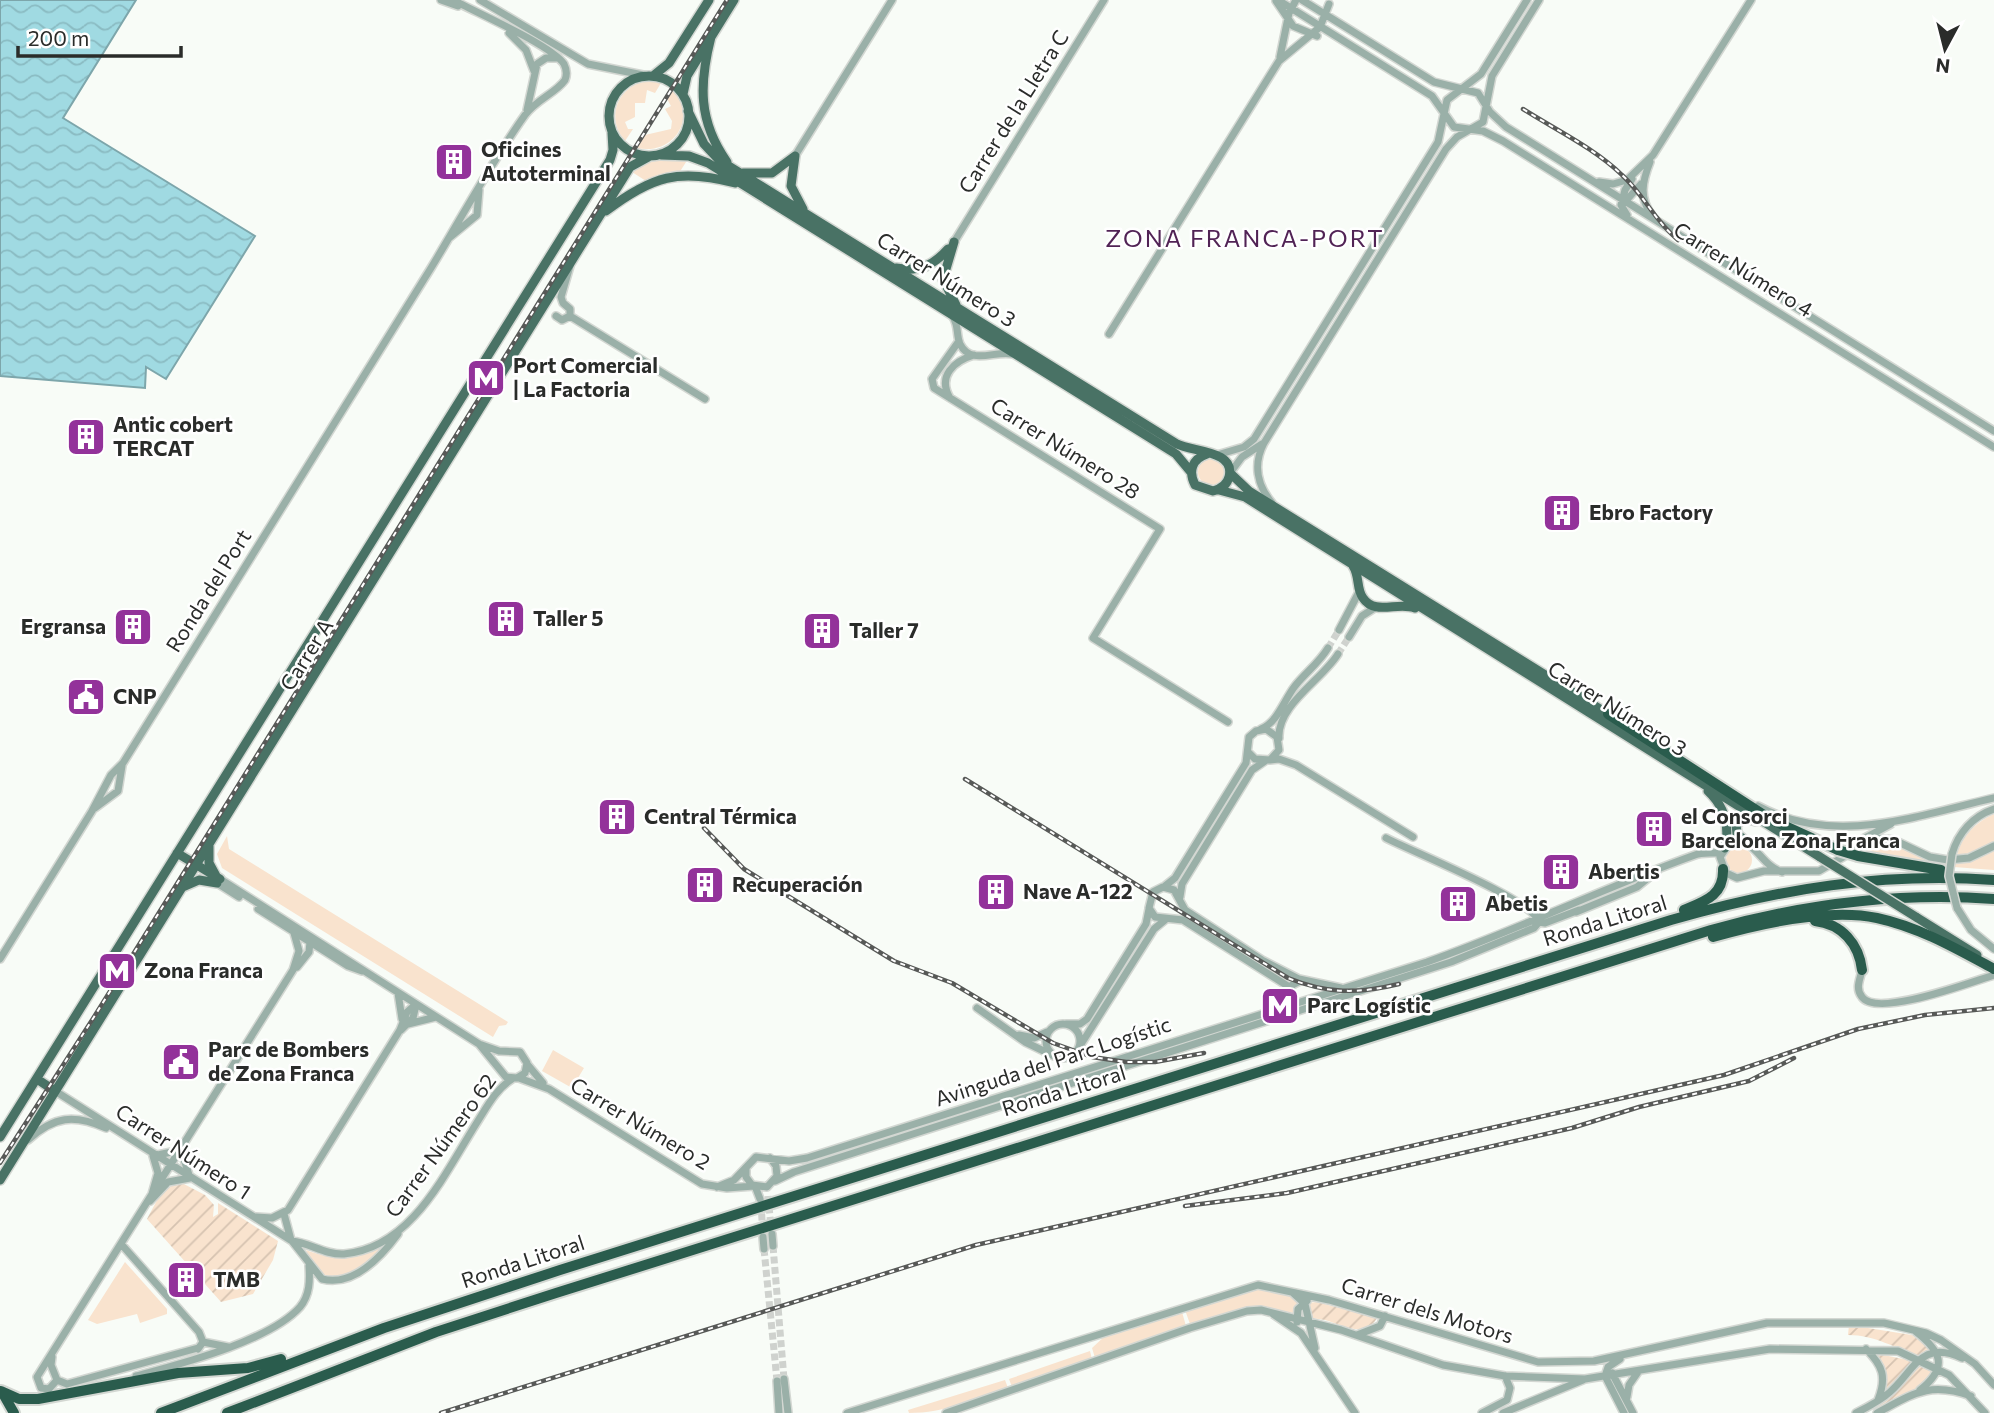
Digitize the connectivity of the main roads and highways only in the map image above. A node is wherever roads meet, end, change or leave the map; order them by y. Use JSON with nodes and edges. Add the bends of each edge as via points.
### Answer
{"nodes":[{"id":1,"x":709,"y":0,"type":"edge"},
{"id":2,"x":734,"y":0,"type":"edge"},
{"id":3,"x":711,"y":37,"type":"junction"},
{"id":4,"x":650,"y":76,"type":"junction"},
{"id":5,"x":682,"y":94,"type":"junction"},
{"id":6,"x":688,"y":111,"type":"junction"},
{"id":7,"x":612,"y":133,"type":"junction"},
{"id":8,"x":661,"y":155,"type":"junction"},
{"id":9,"x":650,"y":156,"type":"junction"},
{"id":10,"x":730,"y":166,"type":"junction"},
{"id":11,"x":739,"y":172,"type":"junction"},
{"id":12,"x":741,"y":185,"type":"junction"},
{"id":13,"x":601,"y":214,"type":"junction"},
{"id":14,"x":809,"y":216,"type":"junction"},
{"id":15,"x":892,"y":267,"type":"junction"},
{"id":16,"x":955,"y":311,"type":"junction"},
{"id":17,"x":1212,"y":454,"type":"junction"},
{"id":18,"x":1191,"y":472,"type":"junction"},
{"id":19,"x":1230,"y":473,"type":"junction"},
{"id":20,"x":1219,"y":490,"type":"junction"},
{"id":21,"x":1350,"y":562,"type":"junction"},
{"id":22,"x":1432,"y":613,"type":"junction"},
{"id":23,"x":1608,"y":714,"type":"joint"},
{"id":24,"x":1697,"y":780,"type":"junction"},
{"id":25,"x":1771,"y":826,"type":"junction"},
{"id":26,"x":1748,"y":843,"type":"road end"},
{"id":27,"x":209,"y":844,"type":"junction"},
{"id":28,"x":1723,"y":850,"type":"road end"},
{"id":29,"x":177,"y":853,"type":"junction"},
{"id":30,"x":197,"y":864,"type":"junction"},
{"id":31,"x":1722,"y":867,"type":"road end"},
{"id":32,"x":1994,"y":878,"type":"edge"},
{"id":33,"x":218,"y":879,"type":"junction"},
{"id":34,"x":181,"y":888,"type":"junction"},
{"id":35,"x":1994,"y":899,"type":"edge"},
{"id":36,"x":1788,"y":922,"type":"junction"},
{"id":37,"x":1624,"y":935,"type":"junction"},
{"id":38,"x":1993,"y":969,"type":"edge"},
{"id":39,"x":1862,"y":970,"type":"road end"},
{"id":40,"x":1569,"y":975,"type":"junction"},
{"id":41,"x":37,"y":1079,"type":"junction"},
{"id":42,"x":55,"y":1091,"type":"junction"},
{"id":43,"x":0,"y":1138,"type":"edge"},
{"id":44,"x":0,"y":1180,"type":"edge"},
{"id":45,"x":384,"y":1328,"type":"junction"},
{"id":46,"x":1,"y":1390,"type":"edge"},
{"id":47,"x":14,"y":1413,"type":"edge"},
{"id":48,"x":161,"y":1413,"type":"edge"},
{"id":49,"x":227,"y":1413,"type":"edge"}],
"edges":[{"from":1,"to":4,"type":"main road","via":[[669,63]]},
{"from":2,"to":3,"type":"main road"},
{"from":3,"to":5,"type":"main road","via":[[687,76]]},
{"from":3,"to":10,"type":"main road","via":[[702,75],[702,107],[709,132]]},
{"from":4,"to":5,"type":"main road","via":[[669,80]]},
{"from":4,"to":7,"type":"main road","via":[[628,81],[615,94],[609,109]]},
{"from":5,"to":6,"type":"main road"},
{"from":6,"to":8,"type":"main road","via":[[683,139]]},
{"from":6,"to":10,"type":"main road","name":"Carrer Número 3","via":[[709,151]]},
{"from":7,"to":9,"type":"main road","via":[[628,151]]},
{"from":7,"to":29,"type":"main road","name":"Carrer A","via":[[611,158]]},
{"from":8,"to":9,"type":"main road"},
{"from":8,"to":12,"type":"main road","name":"Carrer Número 3","via":[[699,159]]},
{"from":9,"to":13,"type":"main road","name":"Carrer A","via":[[630,167]]},
{"from":10,"to":11,"type":"main road","name":"Carrer Número 3"},
{"from":11,"to":14,"type":"main road","name":"Carrer Número 3"},
{"from":11,"to":14,"type":"main road","via":[[772,173],[795,156],[792,191]]},
{"from":12,"to":13,"type":"main road","via":[[702,175],[666,177],[643,185]]},
{"from":12,"to":16,"type":"main road","name":"Carrer Número 3"},
{"from":13,"to":27,"type":"main road","name":"Carrer A"},
{"from":14,"to":15,"type":"main road","name":"Carrer Número 3"},
{"from":15,"to":16,"type":"main road","name":"Carrer Número 3"},
{"from":15,"to":16,"type":"main road","via":[[928,267],[954,242],[943,279]]},
{"from":16,"to":17,"type":"main road","name":"Carrer Número 3","via":[[1177,444]]},
{"from":16,"to":18,"type":"main road","name":"Carrer Número 3","via":[[1176,454]]},
{"from":17,"to":18,"type":"main road","via":[[1196,460]]},
{"from":17,"to":19,"type":"main road","via":[[1228,464]]},
{"from":18,"to":20,"type":"main road","via":[[1200,489]]},
{"from":19,"to":20,"type":"main road"},
{"from":19,"to":23,"type":"main road","name":"Carrer Número 3","via":[[1249,491]]},
{"from":20,"to":21,"type":"main road","name":"Carrer Número 3","via":[[1240,494]]},
{"from":21,"to":22,"type":"main road","name":"Carrer Número 3"},
{"from":21,"to":22,"type":"main road","via":[[1364,600],[1376,607],[1402,603]]},
{"from":22,"to":24,"type":"main road","name":"Carrer Número 3"},
{"from":23,"to":32,"type":"highway","bridge":true,"via":[[1770,819],[1838,850],[1913,868]]},
{"from":24,"to":25,"type":"main road","name":"Carrer Número 3"},
{"from":24,"to":28,"type":"main road","via":[[1723,812],[1727,830]]},
{"from":25,"to":26,"type":"main road","via":[[1740,820],[1737,834]]},
{"from":25,"to":38,"type":"main road","name":"Carrer Número 3","bridge":true},
{"from":27,"to":30,"type":"main road","name":"Carrer A"},
{"from":27,"to":33,"type":"main road","via":[[209,863]]},
{"from":29,"to":30,"type":"main road"},
{"from":29,"to":41,"type":"main road","name":"Carrer A"},
{"from":30,"to":33,"type":"main road"},
{"from":30,"to":34,"type":"main road","name":"Carrer A"},
{"from":31,"to":37,"type":"highway","via":[[1721,886],[1713,896]]},
{"from":32,"to":37,"type":"highway","name":"Ronda Litoral","via":[[1911,876],[1826,884],[1746,900]]},
{"from":33,"to":34,"type":"main road","via":[[199,880]]},
{"from":34,"to":42,"type":"main road","name":"Carrer A"},
{"from":35,"to":40,"type":"highway","name":"Ronda Litoral","via":[[1900,897],[1818,905],[1732,924]]},
{"from":36,"to":38,"type":"highway","via":[[1841,915],[1874,917],[1943,942]]},
{"from":36,"to":39,"type":"highway","via":[[1814,920],[1837,928],[1854,943]]},
{"from":36,"to":40,"type":"highway","via":[[1721,934]]},
{"from":37,"to":45,"type":"highway","name":"Ronda Litoral"},
{"from":40,"to":49,"type":"highway","name":"Ronda Litoral","via":[[544,1296],[436,1332]]},
{"from":41,"to":42,"type":"main road"},
{"from":41,"to":43,"type":"main road","name":"Carrer A"},
{"from":42,"to":44,"type":"main road","name":"Carrer A"},
{"from":45,"to":46,"type":"highway","via":[[248,1368],[178,1373],[31,1400]]},
{"from":45,"to":48,"type":"highway","name":"Ronda Litoral"},
{"from":46,"to":47,"type":"highway"}]}
